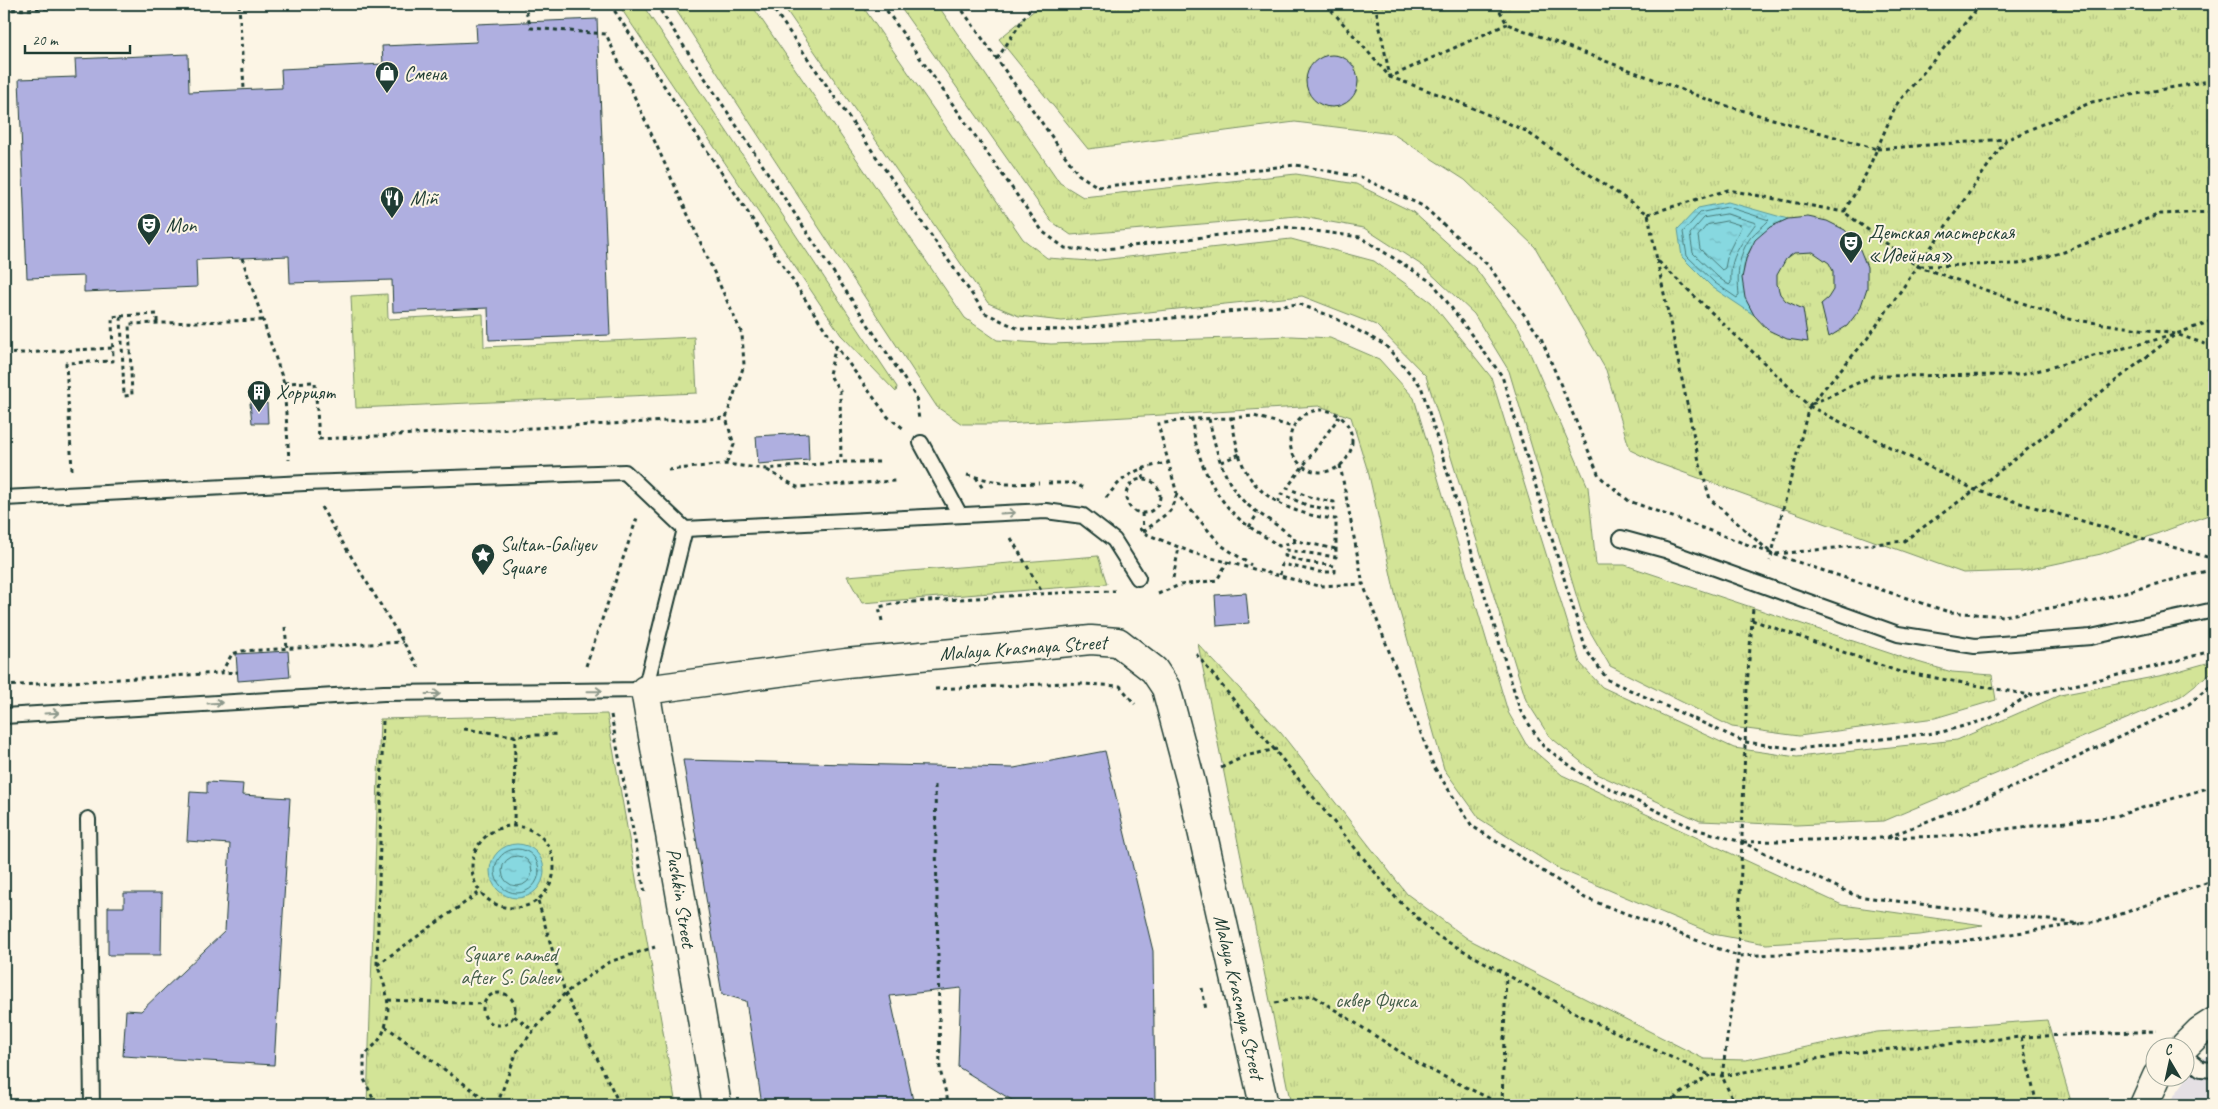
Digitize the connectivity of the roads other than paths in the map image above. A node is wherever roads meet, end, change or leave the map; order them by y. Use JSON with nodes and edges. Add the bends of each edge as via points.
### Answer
{"nodes":[{"id":1,"x":921,"y":443,"type":"road end"},
{"id":2,"x":5,"y":498,"type":"edge"},
{"id":3,"x":960,"y":515,"type":"junction"},
{"id":4,"x":685,"y":529,"type":"junction"},
{"id":5,"x":1621,"y":538,"type":"dead end"},
{"id":6,"x":1138,"y":578,"type":"dead end"},
{"id":7,"x":2214,"y":610,"type":"edge"},
{"id":8,"x":645,"y":690,"type":"junction"},
{"id":9,"x":4,"y":716,"type":"edge"},
{"id":10,"x":88,"y":819,"type":"dead end"},
{"id":11,"x":2214,"y":1022,"type":"edge"},
{"id":12,"x":2195,"y":1036,"type":"edge"},
{"id":13,"x":2196,"y":1065,"type":"edge"},
{"id":14,"x":2214,"y":1070,"type":"edge"},
{"id":15,"x":2153,"y":1086,"type":"edge"},
{"id":16,"x":92,"y":1105,"type":"edge"},
{"id":17,"x":717,"y":1105,"type":"edge"},
{"id":18,"x":1264,"y":1105,"type":"edge"},
{"id":19,"x":2144,"y":1105,"type":"edge"}],
"edges":[{"from":1,"to":3,"type":"lane"},
{"from":2,"to":4,"type":"lane","via":[[625,472]]},
{"from":3,"to":4,"type":"lane"},
{"from":3,"to":6,"type":"lane","one_way":true,"via":[[1046,511],[1083,516],[1114,540]]},
{"from":4,"to":8,"type":"lane"},
{"from":5,"to":7,"type":"lane","via":[[1674,553],[1898,634],[1975,646],[2090,636]]},
{"from":9,"to":8,"type":"lane","one_way":true,"via":[[384,693]]},
{"from":8,"to":17,"type":"street","name":"Pushkin Street"},
{"from":8,"to":18,"type":"street","name":"Malaya Krasnaya Street","via":[[846,663],[1091,640],[1118,642],[1154,670],[1166,688],[1191,782]]},
{"from":10,"to":16,"type":"lane"},
{"from":11,"to":12,"type":"street"},
{"from":13,"to":14,"type":"lane","via":[[2201,1069]]},
{"from":15,"to":19,"type":"street"}]}
